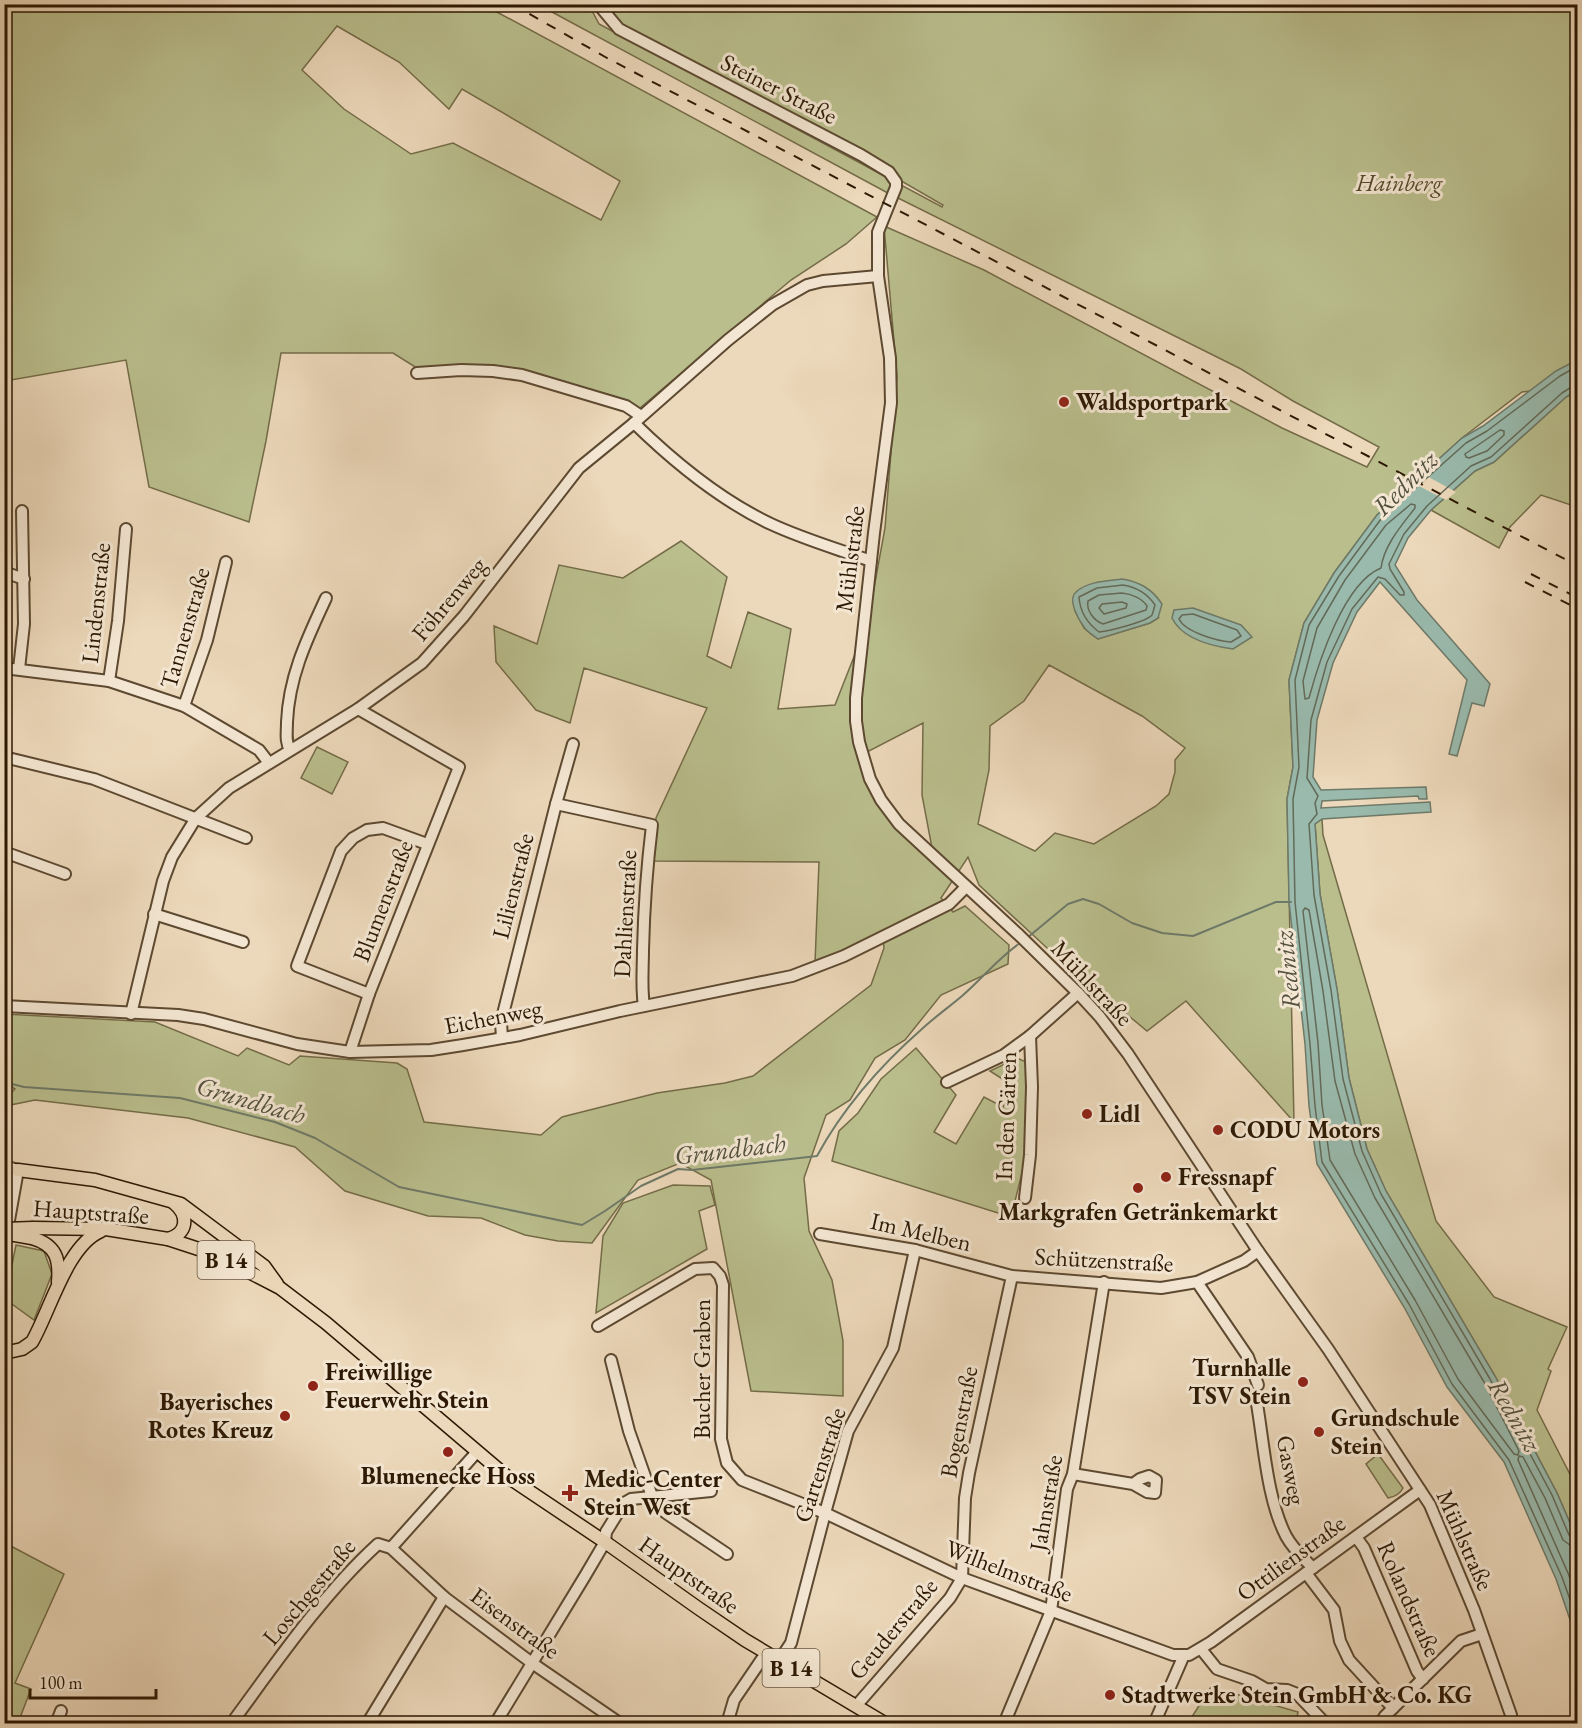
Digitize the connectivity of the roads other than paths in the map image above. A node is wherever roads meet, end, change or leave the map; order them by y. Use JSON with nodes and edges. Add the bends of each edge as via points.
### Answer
{"nodes":[{"id":1,"x":597,"y":4,"type":"edge"},
{"id":2,"x":878,"y":232,"type":"joint"},
{"id":3,"x":879,"y":276,"type":"junction"},
{"id":4,"x":417,"y":373,"type":"dead end"},
{"id":5,"x":638,"y":420,"type":"junction"},
{"id":6,"x":21,"y":511,"type":"dead end"},
{"id":7,"x":126,"y":529,"type":"dead end"},
{"id":8,"x":871,"y":561,"type":"junction"},
{"id":9,"x":226,"y":562,"type":"dead end"},
{"id":10,"x":4,"y":572,"type":"edge"},
{"id":11,"x":24,"y":579,"type":"junction"},
{"id":12,"x":326,"y":598,"type":"dead end"},
{"id":13,"x":4,"y":668,"type":"edge"},
{"id":14,"x":19,"y":669,"type":"junction"},
{"id":15,"x":109,"y":681,"type":"junction"},
{"id":16,"x":184,"y":706,"type":"junction"},
{"id":17,"x":358,"y":708,"type":"junction"},
{"id":18,"x":573,"y":744,"type":"dead end"},
{"id":19,"x":290,"y":750,"type":"junction"},
{"id":20,"x":4,"y":757,"type":"edge"},
{"id":21,"x":268,"y":763,"type":"junction"},
{"id":22,"x":556,"y":804,"type":"junction"},
{"id":23,"x":196,"y":818,"type":"junction"},
{"id":24,"x":246,"y":838,"type":"dead end"},
{"id":25,"x":427,"y":844,"type":"junction"},
{"id":26,"x":4,"y":852,"type":"edge"},
{"id":27,"x":65,"y":874,"type":"dead end"},
{"id":28,"x":966,"y":886,"type":"junction"},
{"id":29,"x":154,"y":914,"type":"junction"},
{"id":30,"x":243,"y":942,"type":"dead end"},
{"id":31,"x":1078,"y":993,"type":"junction"},
{"id":32,"x":369,"y":994,"type":"junction"},
{"id":33,"x":4,"y":1006,"type":"edge"},
{"id":34,"x":644,"y":1006,"type":"junction"},
{"id":35,"x":131,"y":1014,"type":"junction"},
{"id":36,"x":1029,"y":1036,"type":"junction"},
{"id":37,"x":502,"y":1038,"type":"junction"},
{"id":38,"x":350,"y":1052,"type":"junction"},
{"id":39,"x":947,"y":1082,"type":"dead end"},
{"id":40,"x":4,"y":1166,"type":"edge"},
{"id":41,"x":18,"y":1170,"type":"junction"},
{"id":42,"x":1025,"y":1198,"type":"dead end"},
{"id":43,"x":169,"y":1199,"type":"junction"},
{"id":44,"x":4,"y":1228,"type":"edge"},
{"id":45,"x":106,"y":1229,"type":"junction"},
{"id":46,"x":4,"y":1233,"type":"edge"},
{"id":47,"x":32,"y":1233,"type":"junction"},
{"id":48,"x":820,"y":1234,"type":"dead end"},
{"id":49,"x":168,"y":1239,"type":"junction"},
{"id":50,"x":4,"y":1248,"type":"edge"},
{"id":51,"x":915,"y":1250,"type":"junction"},
{"id":52,"x":1258,"y":1251,"type":"junction"},
{"id":53,"x":1012,"y":1276,"type":"junction"},
{"id":54,"x":1104,"y":1282,"type":"junction"},
{"id":55,"x":1197,"y":1282,"type":"junction"},
{"id":56,"x":280,"y":1288,"type":"junction"},
{"id":57,"x":57,"y":1289,"type":"junction"},
{"id":58,"x":598,"y":1326,"type":"dead end"},
{"id":59,"x":4,"y":1353,"type":"edge"},
{"id":60,"x":611,"y":1360,"type":"dead end"},
{"id":61,"x":1258,"y":1385,"type":"dead end"},
{"id":62,"x":1257,"y":1404,"type":"dead end"},
{"id":63,"x":476,"y":1453,"type":"junction"},
{"id":64,"x":1073,"y":1474,"type":"junction"},
{"id":65,"x":1133,"y":1484,"type":"dead end"},
{"id":66,"x":1420,"y":1490,"type":"junction"},
{"id":67,"x":711,"y":1491,"type":"dead end"},
{"id":68,"x":652,"y":1497,"type":"junction"},
{"id":69,"x":825,"y":1513,"type":"junction"},
{"id":70,"x":1356,"y":1537,"type":"junction"},
{"id":71,"x":605,"y":1542,"type":"junction"},
{"id":72,"x":391,"y":1548,"type":"junction"},
{"id":73,"x":727,"y":1554,"type":"dead end"},
{"id":74,"x":1309,"y":1571,"type":"junction"},
{"id":75,"x":962,"y":1578,"type":"junction"},
{"id":76,"x":444,"y":1597,"type":"junction"},
{"id":77,"x":1051,"y":1611,"type":"junction"},
{"id":78,"x":1482,"y":1634,"type":"junction"},
{"id":79,"x":1200,"y":1649,"type":"junction"},
{"id":80,"x":766,"y":1653,"type":"junction"},
{"id":81,"x":1184,"y":1655,"type":"junction"},
{"id":82,"x":779,"y":1661,"type":"junction"},
{"id":83,"x":532,"y":1663,"type":"junction"},
{"id":84,"x":1424,"y":1679,"type":"junction"},
{"id":85,"x":856,"y":1706,"type":"junction"},
{"id":86,"x":1393,"y":1708,"type":"junction"},
{"id":87,"x":61,"y":1711,"type":"dead end"},
{"id":88,"x":56,"y":1724,"type":"edge"},
{"id":89,"x":231,"y":1724,"type":"edge"},
{"id":90,"x":367,"y":1724,"type":"edge"},
{"id":91,"x":495,"y":1724,"type":"edge"},
{"id":92,"x":621,"y":1724,"type":"edge"},
{"id":93,"x":727,"y":1724,"type":"edge"},
{"id":94,"x":886,"y":1724,"type":"edge"},
{"id":95,"x":1004,"y":1724,"type":"edge"},
{"id":96,"x":1154,"y":1724,"type":"edge"},
{"id":97,"x":1326,"y":1724,"type":"edge"},
{"id":98,"x":1380,"y":1724,"type":"edge"},
{"id":99,"x":1512,"y":1724,"type":"edge"}],
"edges":[{"from":1,"to":2,"type":"street","name":"Steiner Straße","via":[[619,29],[889,172],[896,182],[895,193]]},
{"from":2,"to":3,"type":"street","name":"Mühlstraße"},
{"from":3,"to":5,"type":"street","name":"Föhrenweg","via":[[823,281],[794,291],[728,340]]},
{"from":3,"to":8,"type":"street","name":"Mühlstraße","via":[[890,358],[891,403]]},
{"from":4,"to":5,"type":"street","via":[[494,370],[522,375],[626,406]]},
{"from":5,"to":8,"type":"street","via":[[663,451],[724,498],[771,524]]},
{"from":5,"to":17,"type":"street","name":"Föhrenweg","via":[[579,468],[440,646]]},
{"from":6,"to":11,"type":"street"},
{"from":7,"to":15,"type":"street","name":"Lindenstraße"},
{"from":8,"to":28,"type":"street","name":"Mühlstraße","via":[[856,698],[859,742],[881,800],[899,824]]},
{"from":9,"to":16,"type":"street","name":"Tannenstraße","via":[[207,640]]},
{"from":10,"to":11,"type":"street"},
{"from":11,"to":14,"type":"street"},
{"from":12,"to":19,"type":"street","via":[[291,684],[286,742]]},
{"from":13,"to":14,"type":"street"},
{"from":14,"to":15,"type":"street"},
{"from":15,"to":16,"type":"street"},
{"from":16,"to":21,"type":"street","via":[[259,750]]},
{"from":17,"to":19,"type":"street","name":"Föhrenweg"},
{"from":17,"to":25,"type":"street","name":"Blumenstraße","via":[[459,766]]},
{"from":18,"to":22,"type":"street","name":"Lilienstraße"},
{"from":19,"to":21,"type":"street","name":"Föhrenweg"},
{"from":20,"to":23,"type":"street","via":[[94,779]]},
{"from":21,"to":23,"type":"street","name":"Föhrenweg","via":[[220,795]]},
{"from":22,"to":34,"type":"street","name":"Dahlienstraße","via":[[652,825],[643,930]]},
{"from":22,"to":37,"type":"street","name":"Lilienstraße","via":[[501,1022]]},
{"from":23,"to":24,"type":"street"},
{"from":23,"to":29,"type":"street","name":"Föhrenweg","via":[[172,857]]},
{"from":25,"to":32,"type":"street","name":"Blumenstraße"},
{"from":25,"to":32,"type":"street","via":[[387,829],[368,830],[346,845],[333,870],[297,966]]},
{"from":26,"to":27,"type":"street"},
{"from":28,"to":31,"type":"street","name":"Mühlstraße"},
{"from":28,"to":34,"type":"street","name":"Eichenweg","via":[[950,904],[815,968]]},
{"from":29,"to":30,"type":"street"},
{"from":29,"to":35,"type":"street","name":"Föhrenweg"},
{"from":31,"to":36,"type":"street"},
{"from":31,"to":52,"type":"street","name":"Mühlstraße","via":[[1128,1054]]},
{"from":32,"to":38,"type":"street","name":"Blumenstraße"},
{"from":33,"to":35,"type":"street","name":"Eichenweg"},
{"from":34,"to":37,"type":"street","name":"Eichenweg"},
{"from":35,"to":38,"type":"street","name":"Eichenweg","via":[[204,1019],[297,1044]]},
{"from":36,"to":39,"type":"street","via":[[1004,1055]]},
{"from":36,"to":42,"type":"street","name":"In den Gärten","via":[[1030,1155]]},
{"from":37,"to":38,"type":"street","name":"Eichenweg","via":[[431,1050]]},
{"from":40,"to":41,"type":"street"},
{"from":41,"to":43,"type":"main road","via":[[95,1180]]},
{"from":41,"to":50,"type":"street"},
{"from":43,"to":49,"type":"main road","via":[[179,1207],[185,1221],[182,1232]]},
{"from":43,"to":56,"type":"main road","via":[[193,1212],[264,1266]]},
{"from":44,"to":47,"type":"main road","name":"Hauptstraße","number":"B 14","bridge":true},
{"from":45,"to":47,"type":"main road","name":"Hauptstraße","number":"B 14"},
{"from":45,"to":49,"type":"main road","name":"Hauptstraße","number":"B 14"},
{"from":45,"to":57,"type":"main road","via":[[92,1235],[76,1251]]},
{"from":46,"to":47,"type":"main road","bridge":true},
{"from":47,"to":57,"type":"main road","via":[[52,1249],[59,1263]]},
{"from":48,"to":51,"type":"street","name":"Im Melben"},
{"from":49,"to":56,"type":"main road","name":"Hauptstraße","number":"B 14","via":[[214,1254]]},
{"from":51,"to":53,"type":"street","name":"Im Melben"},
{"from":51,"to":69,"type":"street","name":"Gartenstraße","via":[[893,1348],[849,1431]]},
{"from":52,"to":55,"type":"street","name":"Schützenstraße"},
{"from":52,"to":66,"type":"street","name":"Mühlstraße","via":[[1328,1348]]},
{"from":53,"to":54,"type":"street","name":"Schützenstraße"},
{"from":53,"to":75,"type":"street","name":"Bogenstraße","via":[[969,1473]]},
{"from":54,"to":55,"type":"street","name":"Schützenstraße","via":[[1161,1288]]},
{"from":54,"to":64,"type":"street","name":"Jahnstraße"},
{"from":55,"to":61,"type":"street","via":[[1248,1357]]},
{"from":56,"to":63,"type":"main road","name":"Hauptstraße","number":"B 14"},
{"from":57,"to":59,"type":"main road","via":[[32,1342]]},
{"from":58,"to":69,"type":"street","name":"Bucher Graben","via":[[695,1269],[708,1267],[717,1271],[723,1286],[721,1439],[727,1464],[742,1480]]},
{"from":60,"to":68,"type":"street","via":[[629,1431]]},
{"from":62,"to":74,"type":"street","name":"Gasweg","via":[[1281,1524]]},
{"from":63,"to":71,"type":"main road","name":"Hauptstraße","number":"B 14"},
{"from":63,"to":72,"type":"street","name":"Loschgestraße"},
{"from":64,"to":65,"type":"street"},
{"from":64,"to":77,"type":"street","name":"Jahnstraße","via":[[1067,1489]]},
{"from":66,"to":70,"type":"street","name":"Ottilienstraße"},
{"from":66,"to":78,"type":"street","name":"Mühlstraße","via":[[1441,1528]]},
{"from":67,"to":68,"type":"street"},
{"from":68,"to":71,"type":"street","via":[[624,1503],[606,1532]]},
{"from":68,"to":73,"type":"street","via":[[666,1513]]},
{"from":69,"to":75,"type":"street","name":"Wilhelmstraße"},
{"from":69,"to":82,"type":"street","name":"Gartenstraße","via":[[791,1643]]},
{"from":70,"to":74,"type":"street","name":"Ottilienstraße"},
{"from":70,"to":84,"type":"street","name":"Rolandstraße"},
{"from":71,"to":80,"type":"main road","name":"Hauptstraße","number":"B 14"},
{"from":71,"to":83,"type":"street"},
{"from":72,"to":76,"type":"street","name":"Eisenstraße"},
{"from":72,"to":89,"type":"street","name":"Loschgestraße","via":[[378,1544],[356,1564]]},
{"from":74,"to":79,"type":"street","name":"Ottilienstraße"},
{"from":74,"to":86,"type":"street","name":"Gasweg","via":[[1334,1610],[1340,1641],[1349,1660]]},
{"from":75,"to":77,"type":"street","name":"Wilhelmstraße"},
{"from":75,"to":85,"type":"street","name":"Geuderstraße","via":[[950,1598]]},
{"from":76,"to":83,"type":"street","name":"Eisenstraße"},
{"from":76,"to":90,"type":"street"},
{"from":77,"to":81,"type":"street","name":"Wilhelmstraße","via":[[1173,1655]]},
{"from":77,"to":95,"type":"street","name":"Jahnstraße"},
{"from":78,"to":84,"type":"street","via":[[1461,1641]]},
{"from":78,"to":99,"type":"street","name":"Mühlstraße"},
{"from":79,"to":81,"type":"street","name":"Ottilienstraße"},
{"from":79,"to":97,"type":"street","via":[[1217,1669],[1266,1689],[1297,1694]]},
{"from":80,"to":82,"type":"main road","name":"Hauptstraße","number":"B 14"},
{"from":80,"to":93,"type":"street","via":[[734,1700]]},
{"from":81,"to":96,"type":"street"},
{"from":82,"to":85,"type":"main road","name":"Hauptstraße","number":"B 14"},
{"from":83,"to":91,"type":"street"},
{"from":83,"to":92,"type":"street","name":"Eisenstraße"},
{"from":84,"to":86,"type":"street"},
{"from":85,"to":94,"type":"main road","name":"Hauptstraße","number":"B 14"},
{"from":86,"to":98,"type":"street"},
{"from":87,"to":88,"type":"street"}]}
